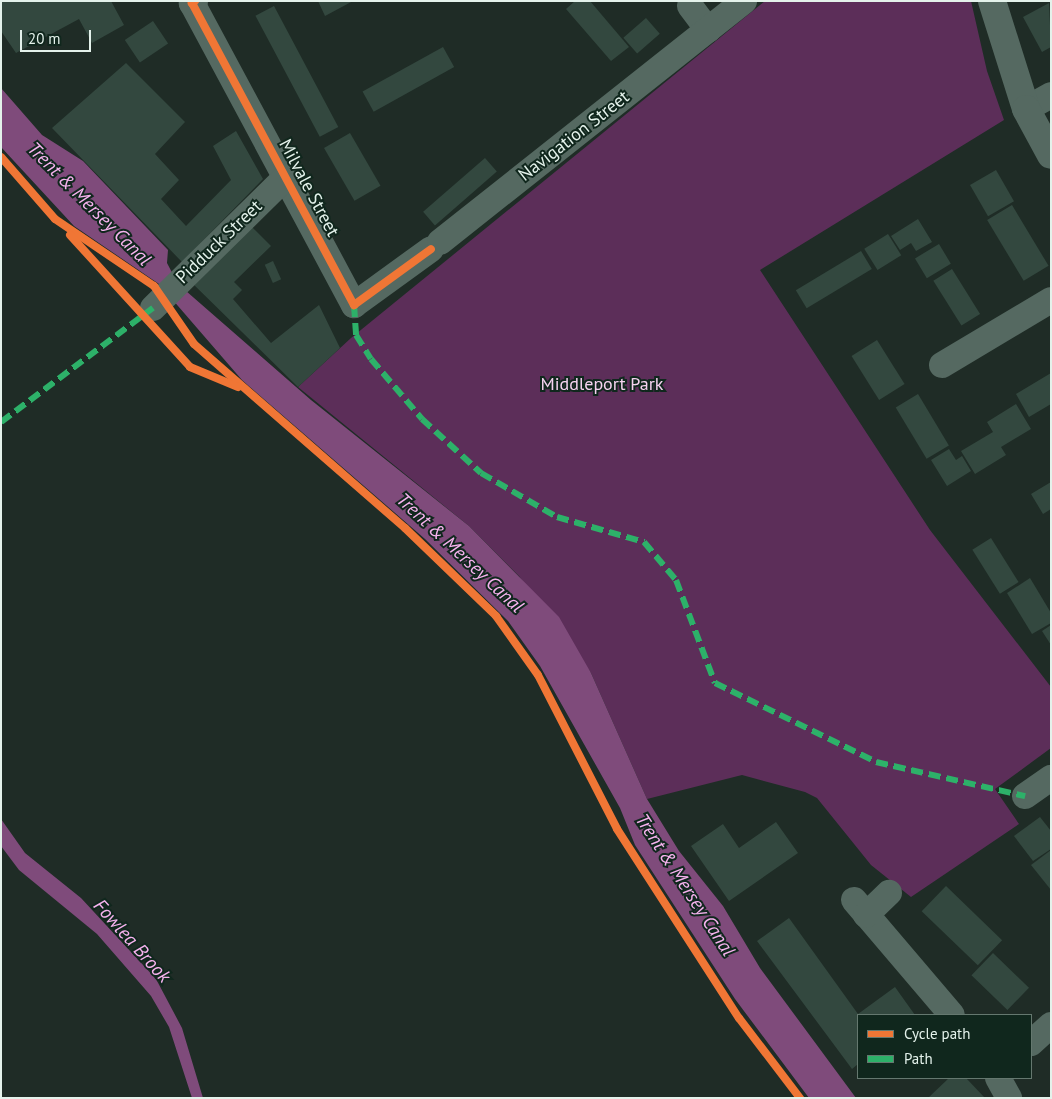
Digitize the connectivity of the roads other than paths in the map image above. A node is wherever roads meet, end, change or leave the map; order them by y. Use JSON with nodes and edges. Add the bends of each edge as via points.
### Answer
{"nodes":[{"id":1,"x":744,"y":1,"type":"edge"},
{"id":2,"x":992,"y":1,"type":"edge"},
{"id":3,"x":193,"y":2,"type":"edge"},
{"id":4,"x":690,"y":6,"type":"dead end"},
{"id":5,"x":708,"y":30,"type":"junction"},
{"id":6,"x":1051,"y":95,"type":"edge"},
{"id":7,"x":1026,"y":109,"type":"junction"},
{"id":8,"x":1051,"y":155,"type":"edge"},
{"id":9,"x":286,"y":177,"type":"junction"},
{"id":10,"x":436,"y":246,"type":"joint"},
{"id":11,"x":1051,"y":300,"type":"edge"},
{"id":12,"x":153,"y":308,"type":"dead end"},
{"id":13,"x":942,"y":365,"type":"dead end"},
{"id":14,"x":1051,"y":778,"type":"edge"},
{"id":15,"x":1026,"y":796,"type":"dead end"},
{"id":16,"x":889,"y":893,"type":"dead end"},
{"id":17,"x":951,"y":1014,"type":"edge"},
{"id":18,"x":1051,"y":1025,"type":"edge"},
{"id":19,"x":1032,"y":1042,"type":"edge"},
{"id":20,"x":999,"y":1079,"type":"edge"},
{"id":21,"x":1009,"y":1098,"type":"edge"}],
"edges":[{"from":1,"to":5,"type":"street","name":"Navigation Street"},
{"from":2,"to":7,"type":"street"},
{"from":3,"to":9,"type":"street","name":"Milvale Street"},
{"from":4,"to":5,"type":"street"},
{"from":5,"to":10,"type":"street","name":"Navigation Street"},
{"from":6,"to":7,"type":"street"},
{"from":7,"to":8,"type":"street"},
{"from":9,"to":10,"type":"street","name":"Milvale Street","via":[[354,305]]},
{"from":9,"to":12,"type":"street","name":"Pidduck Street","via":[[187,271]]},
{"from":11,"to":13,"type":"street"},
{"from":14,"to":15,"type":"street"},
{"from":16,"to":17,"type":"street","via":[[860,908]]},
{"from":18,"to":19,"type":"street"},
{"from":20,"to":21,"type":"street"}]}
